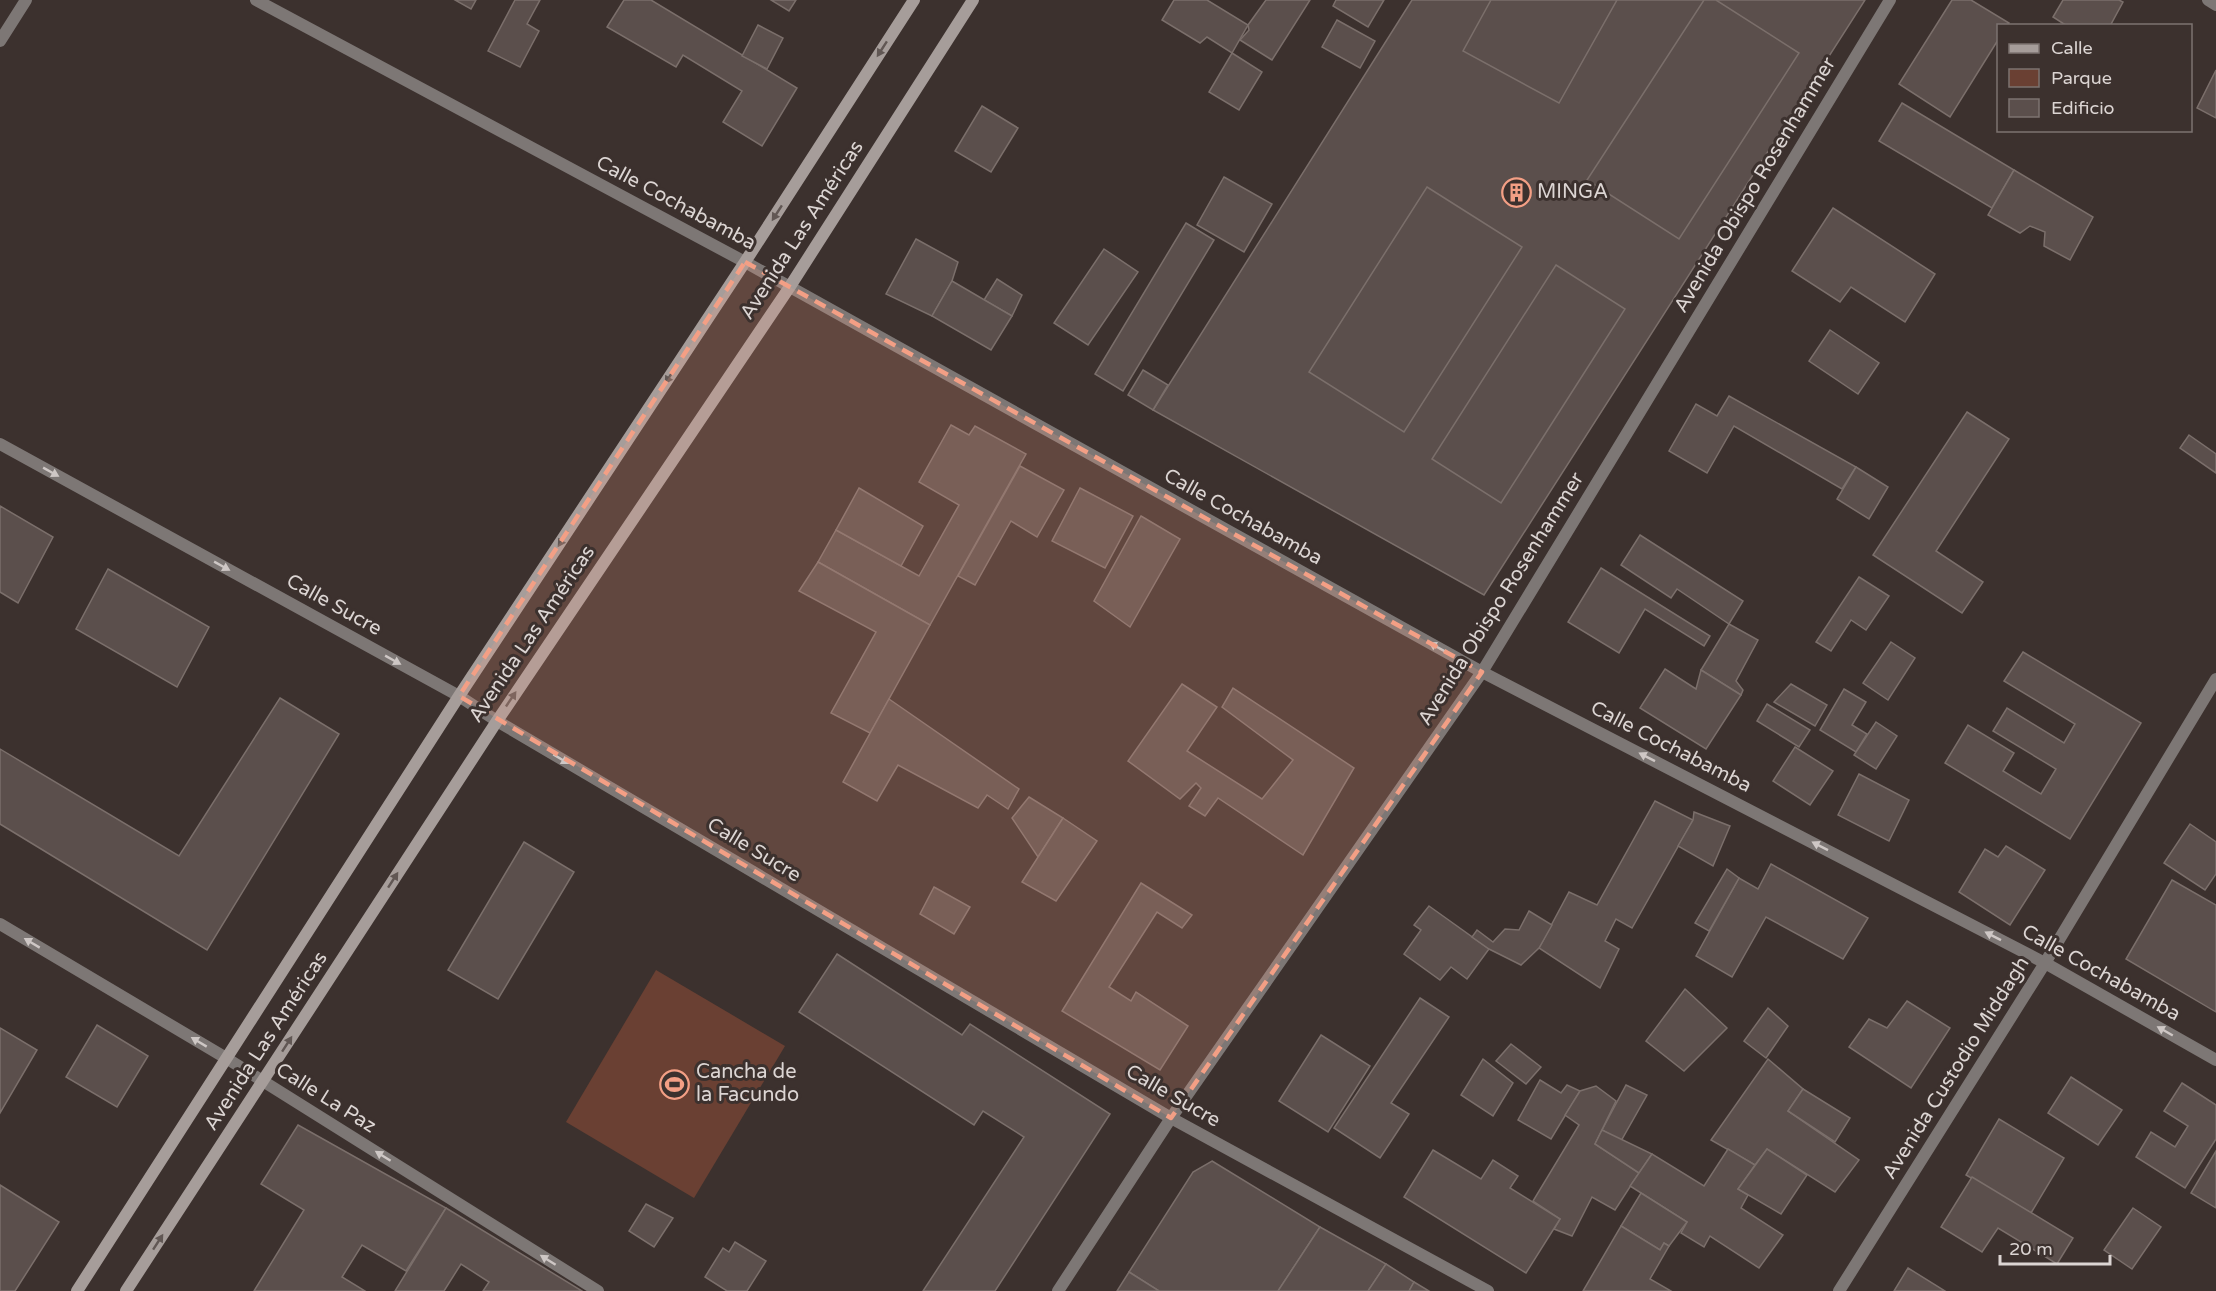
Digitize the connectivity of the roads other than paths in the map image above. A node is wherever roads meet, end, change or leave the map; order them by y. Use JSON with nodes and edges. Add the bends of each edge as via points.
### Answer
{"nodes":[{"id":1,"x":26,"y":0,"type":"edge"},
{"id":2,"x":256,"y":0,"type":"edge"},
{"id":3,"x":914,"y":0,"type":"edge"},
{"id":4,"x":974,"y":0,"type":"edge"},
{"id":5,"x":1890,"y":0,"type":"edge"},
{"id":6,"x":2208,"y":0,"type":"edge"},
{"id":7,"x":2216,"y":4,"type":"edge"},
{"id":8,"x":0,"y":41,"type":"edge"},
{"id":9,"x":745,"y":262,"type":"junction"},
{"id":10,"x":789,"y":288,"type":"junction"},
{"id":11,"x":0,"y":444,"type":"edge"},
{"id":12,"x":1482,"y":672,"type":"junction"},
{"id":13,"x":2216,"y":679,"type":"edge"},
{"id":14,"x":459,"y":696,"type":"junction"},
{"id":15,"x":497,"y":721,"type":"junction"},
{"id":16,"x":0,"y":924,"type":"edge"},
{"id":17,"x":2045,"y":963,"type":"junction"},
{"id":18,"x":226,"y":1058,"type":"junction"},
{"id":19,"x":2216,"y":1060,"type":"edge"},
{"id":20,"x":263,"y":1081,"type":"junction"},
{"id":21,"x":1171,"y":1118,"type":"junction"},
{"id":22,"x":77,"y":1291,"type":"edge"},
{"id":23,"x":126,"y":1291,"type":"edge"},
{"id":24,"x":598,"y":1291,"type":"edge"},
{"id":25,"x":1058,"y":1291,"type":"edge"},
{"id":26,"x":1488,"y":1291,"type":"edge"},
{"id":27,"x":1839,"y":1291,"type":"edge"}],
"edges":[{"from":1,"to":8,"type":"street"},
{"from":2,"to":9,"type":"street","name":"Calle Cochabamba"},
{"from":3,"to":9,"type":"main road","name":"Avenida Las Américas","one_way":true},
{"from":4,"to":10,"type":"main road","name":"Avenida Las Américas"},
{"from":5,"to":12,"type":"street","name":"Avenida Obispo Rosenhammer"},
{"from":6,"to":7,"type":"street"},
{"from":9,"to":10,"type":"street","name":"Calle Cochabamba"},
{"from":9,"to":14,"type":"main road","name":"Avenida Las Américas","one_way":true},
{"from":12,"to":10,"type":"street","name":"Calle Cochabamba","one_way":true},
{"from":15,"to":10,"type":"main road","name":"Avenida Las Américas","one_way":true},
{"from":11,"to":14,"type":"street","name":"Calle Sucre","one_way":true},
{"from":17,"to":12,"type":"street","name":"Calle Cochabamba","one_way":true},
{"from":12,"to":21,"type":"street","name":"Avenida Obispo Rosenhammer"},
{"from":13,"to":17,"type":"street","name":"Avenida Custodio Middagh"},
{"from":14,"to":15,"type":"street","name":"Calle Sucre"},
{"from":14,"to":18,"type":"main road","name":"Avenida Las Américas"},
{"from":20,"to":15,"type":"main road","name":"Avenida Las Américas","one_way":true},
{"from":15,"to":21,"type":"street","name":"Calle Sucre","one_way":true},
{"from":18,"to":16,"type":"street","name":"Calle La Paz","one_way":true},
{"from":19,"to":17,"type":"street","name":"Calle Cochabamba","one_way":true},
{"from":17,"to":27,"type":"street","name":"Avenida Custodio Middagh"},
{"from":18,"to":20,"type":"street","name":"Calle La Paz"},
{"from":18,"to":22,"type":"main road","name":"Avenida Las Américas"},
{"from":23,"to":20,"type":"main road","name":"Avenida Las Américas","one_way":true},
{"from":24,"to":20,"type":"street","name":"Calle La Paz","one_way":true},
{"from":21,"to":25,"type":"street","name":"Avenida Obispo Rosenhammer"},
{"from":21,"to":26,"type":"street","name":"Calle Sucre"}]}
